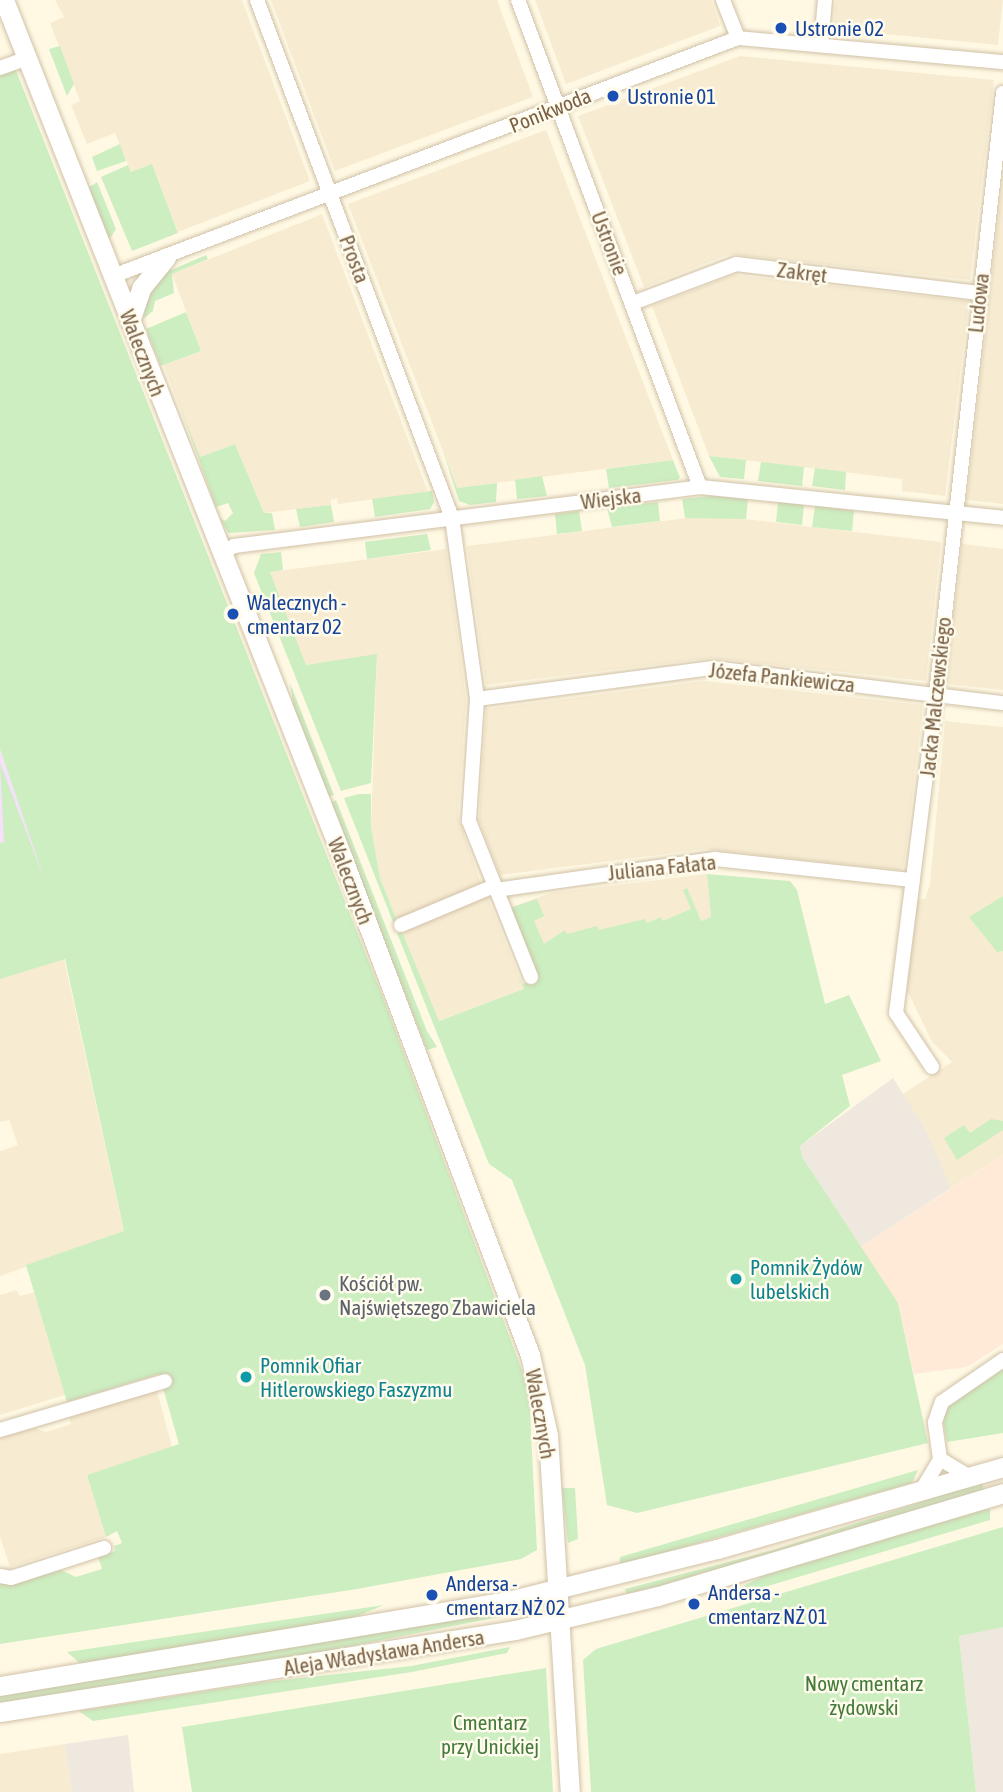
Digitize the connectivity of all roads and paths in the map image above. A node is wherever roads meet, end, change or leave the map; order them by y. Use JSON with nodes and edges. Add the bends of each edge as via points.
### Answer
{"nodes":[{"id":1,"x":4,"y":0,"type":"edge"},
{"id":2,"x":257,"y":0,"type":"edge"},
{"id":3,"x":518,"y":0,"type":"edge"},
{"id":4,"x":723,"y":0,"type":"edge"},
{"id":5,"x":825,"y":0,"type":"edge"},
{"id":6,"x":738,"y":38,"type":"junction"},
{"id":7,"x":821,"y":44,"type":"junction"},
{"id":8,"x":28,"y":58,"type":"junction"},
{"id":9,"x":1003,"y":62,"type":"edge"},
{"id":10,"x":0,"y":68,"type":"edge"},
{"id":11,"x":1003,"y":93,"type":"edge"},
{"id":12,"x":557,"y":108,"type":"junction"},
{"id":13,"x":330,"y":193,"type":"junction"},
{"id":14,"x":166,"y":257,"type":"junction"},
{"id":15,"x":113,"y":276,"type":"junction"},
{"id":16,"x":978,"y":293,"type":"junction"},
{"id":17,"x":633,"y":303,"type":"junction"},
{"id":18,"x":130,"y":321,"type":"junction"},
{"id":19,"x":700,"y":487,"type":"junction"},
{"id":20,"x":954,"y":513,"type":"junction"},
{"id":21,"x":452,"y":518,"type":"junction"},
{"id":22,"x":1003,"y":518,"type":"edge"},
{"id":23,"x":221,"y":553,"type":"junction"},
{"id":24,"x":936,"y":695,"type":"junction"},
{"id":25,"x":477,"y":699,"type":"junction"},
{"id":26,"x":1003,"y":704,"type":"edge"},
{"id":27,"x":913,"y":880,"type":"junction"},
{"id":28,"x":492,"y":890,"type":"junction"},
{"id":29,"x":401,"y":925,"type":"dead end"},
{"id":30,"x":531,"y":977,"type":"dead end"},
{"id":31,"x":932,"y":1067,"type":"dead end"},
{"id":32,"x":1003,"y":1360,"type":"edge"},
{"id":33,"x":165,"y":1381,"type":"dead end"},
{"id":34,"x":0,"y":1430,"type":"edge"},
{"id":35,"x":940,"y":1459,"type":"junction"},
{"id":36,"x":1003,"y":1467,"type":"edge"},
{"id":37,"x":970,"y":1477,"type":"junction"},
{"id":38,"x":921,"y":1491,"type":"junction"},
{"id":39,"x":1003,"y":1493,"type":"edge"},
{"id":40,"x":104,"y":1548,"type":"dead end"},
{"id":41,"x":0,"y":1576,"type":"edge"},
{"id":42,"x":557,"y":1589,"type":"junction"},
{"id":43,"x":559,"y":1620,"type":"junction"},
{"id":44,"x":0,"y":1686,"type":"edge"},
{"id":45,"x":0,"y":1712,"type":"edge"},
{"id":46,"x":570,"y":1792,"type":"edge"}],
"edges":[{"from":1,"to":8,"type":"main road","name":"Walecznych"},
{"from":2,"to":13,"type":"street","name":"Prosta"},
{"from":3,"to":12,"type":"street","name":"Ustronie"},
{"from":4,"to":6,"type":"street"},
{"from":5,"to":7,"type":"street"},
{"from":6,"to":7,"type":"street","name":"Ponikwoda"},
{"from":6,"to":12,"type":"street","name":"Ponikwoda"},
{"from":7,"to":9,"type":"street","name":"Ponikwoda"},
{"from":8,"to":10,"type":"street"},
{"from":8,"to":15,"type":"main road","name":"Walecznych"},
{"from":11,"to":16,"type":"street","name":"Ludowa"},
{"from":12,"to":13,"type":"street","name":"Ponikwoda"},
{"from":12,"to":17,"type":"street","name":"Ustronie"},
{"from":13,"to":14,"type":"street","name":"Ponikwoda"},
{"from":13,"to":21,"type":"street","name":"Prosta"},
{"from":14,"to":15,"type":"street","name":"Ponikwoda"},
{"from":14,"to":18,"type":"main road","via":[[142,287]]},
{"from":15,"to":18,"type":"main road","name":"Walecznych"},
{"from":16,"to":17,"type":"street","name":"Zakręt","via":[[736,264]]},
{"from":16,"to":20,"type":"street","name":"Ludowa"},
{"from":17,"to":19,"type":"street","name":"Ustronie"},
{"from":18,"to":23,"type":"main road","name":"Walecznych"},
{"from":19,"to":20,"type":"street","name":"Wiejska"},
{"from":19,"to":21,"type":"street","name":"Wiejska"},
{"from":20,"to":22,"type":"street","name":"Wiejska"},
{"from":20,"to":24,"type":"street","name":"Jacka Malczewskiego"},
{"from":21,"to":23,"type":"street","name":"Wiejska","via":[[233,546]]},
{"from":21,"to":25,"type":"street","name":"Prosta"},
{"from":23,"to":42,"type":"main road","name":"Walecznych","via":[[530,1355],[548,1435]]},
{"from":24,"to":25,"type":"street","name":"Józefa Pankiewicza","via":[[713,668]]},
{"from":24,"to":26,"type":"street","name":"Józefa Pankiewicza"},
{"from":24,"to":27,"type":"street","name":"Jacka Malczewskiego"},
{"from":25,"to":28,"type":"street","name":"Prosta","via":[[469,821]]},
{"from":27,"to":28,"type":"street","name":"Juliana Fałata","via":[[715,859]]},
{"from":27,"to":31,"type":"street","name":"Jacka Malczewskiego","via":[[895,1013]]},
{"from":28,"to":29,"type":"street","name":"Juliana Fałata"},
{"from":28,"to":30,"type":"street","name":"Prosta"},
{"from":32,"to":35,"type":"street","via":[[942,1402],[935,1422]]},
{"from":33,"to":34,"type":"street"},
{"from":35,"to":37,"type":"street"},
{"from":35,"to":38,"type":"street"},
{"from":36,"to":37,"type":"main road","name":"Aleja Władysława Andersa"},
{"from":37,"to":38,"type":"main road","name":"Aleja Władysława Andersa"},
{"from":38,"to":42,"type":"main road","name":"Aleja Władysława Andersa"},
{"from":39,"to":43,"type":"main road","name":"Aleja Władysława Andersa","via":[[658,1596]]},
{"from":40,"to":41,"type":"street","via":[[11,1578]]},
{"from":42,"to":43,"type":"main road","name":"Walecznych"},
{"from":42,"to":44,"type":"main road","name":"Aleja Władysława Andersa","via":[[428,1617]]},
{"from":43,"to":45,"type":"main road","name":"Aleja Władysława Andersa","via":[[398,1651]]},
{"from":43,"to":46,"type":"main road","name":"Walecznych"}]}
